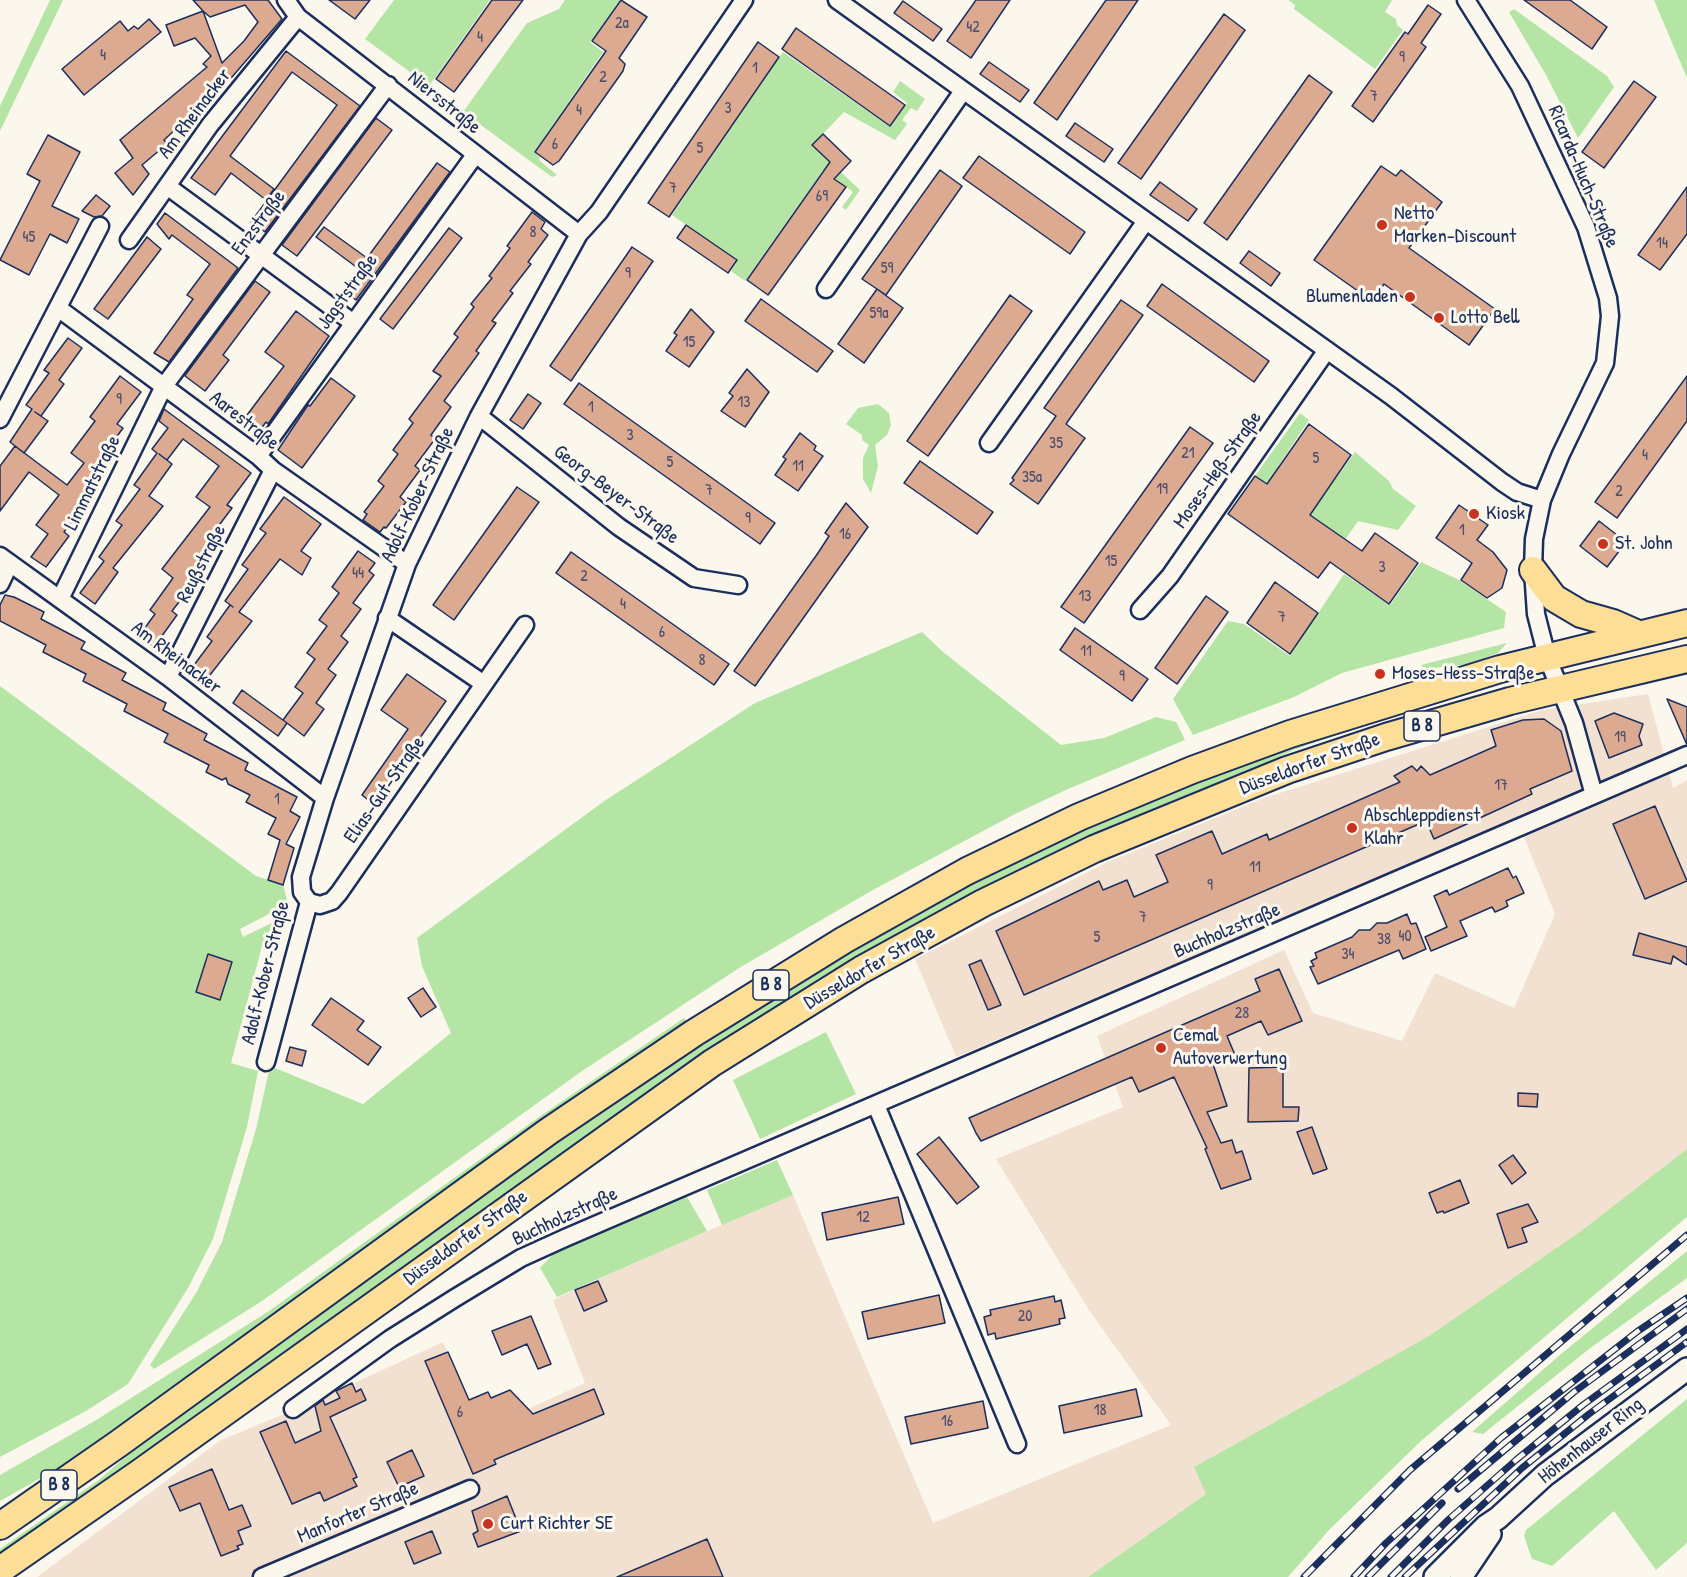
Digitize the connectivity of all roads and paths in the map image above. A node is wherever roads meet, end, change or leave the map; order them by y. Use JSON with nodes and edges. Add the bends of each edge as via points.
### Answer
{"nodes":[{"id":1,"x":286,"y":0,"type":"edge"},
{"id":2,"x":744,"y":0,"type":"edge"},
{"id":3,"x":837,"y":0,"type":"edge"},
{"id":4,"x":1466,"y":0,"type":"edge"},
{"id":5,"x":298,"y":17,"type":"junction"},
{"id":6,"x":388,"y":85,"type":"junction"},
{"id":7,"x":963,"y":91,"type":"junction"},
{"id":8,"x":475,"y":155,"type":"junction"},
{"id":9,"x":167,"y":186,"type":"junction"},
{"id":10,"x":1146,"y":221,"type":"junction"},
{"id":11,"x":100,"y":226,"type":"dead end"},
{"id":12,"x":579,"y":234,"type":"junction"},
{"id":13,"x":129,"y":240,"type":"dead end"},
{"id":14,"x":261,"y":256,"type":"junction"},
{"id":15,"x":826,"y":289,"type":"dead end"},
{"id":16,"x":58,"y":308,"type":"junction"},
{"id":17,"x":352,"y":322,"type":"junction"},
{"id":18,"x":1327,"y":350,"type":"junction"},
{"id":19,"x":164,"y":386,"type":"junction"},
{"id":20,"x":479,"y":416,"type":"junction"},
{"id":21,"x":0,"y":419,"type":"edge"},
{"id":22,"x":989,"y":443,"type":"dead end"},
{"id":23,"x":258,"y":456,"type":"junction"},
{"id":24,"x":273,"y":470,"type":"junction"},
{"id":25,"x":1542,"y":500,"type":"junction"},
{"id":26,"x":5,"y":560,"type":"edge"},
{"id":27,"x":407,"y":564,"type":"junction"},
{"id":28,"x":1533,"y":570,"type":"junction"},
{"id":29,"x":0,"y":584,"type":"edge"},
{"id":30,"x":738,"y":585,"type":"dead end"},
{"id":31,"x":60,"y":598,"type":"junction"},
{"id":32,"x":1140,"y":610,"type":"dead end"},
{"id":33,"x":387,"y":618,"type":"junction"},
{"id":34,"x":1687,"y":622,"type":"edge"},
{"id":35,"x":525,"y":625,"type":"dead end"},
{"id":36,"x":1638,"y":634,"type":"junction"},
{"id":37,"x":1547,"y":657,"type":"junction"},
{"id":38,"x":1687,"y":659,"type":"edge"},
{"id":39,"x":168,"y":677,"type":"junction"},
{"id":40,"x":484,"y":684,"type":"junction"},
{"id":41,"x":1559,"y":689,"type":"junction"},
{"id":42,"x":1687,"y":755,"type":"edge"},
{"id":43,"x":1594,"y":795,"type":"junction"},
{"id":44,"x":325,"y":798,"type":"junction"},
{"id":45,"x":309,"y":902,"type":"junction"},
{"id":46,"x":266,"y":1062,"type":"dead end"},
{"id":47,"x":876,"y":1105,"type":"junction"},
{"id":48,"x":1687,"y":1369,"type":"edge"},
{"id":49,"x":293,"y":1408,"type":"dead end"},
{"id":50,"x":1017,"y":1444,"type":"dead end"},
{"id":51,"x":470,"y":1489,"type":"dead end"},
{"id":52,"x":1498,"y":1518,"type":"junction"},
{"id":53,"x":0,"y":1526,"type":"edge"},
{"id":54,"x":0,"y":1570,"type":"edge"},
{"id":55,"x":262,"y":1577,"type":"edge"},
{"id":56,"x":1435,"y":1577,"type":"edge"},
{"id":57,"x":1461,"y":1577,"type":"edge"}],
"edges":[{"from":1,"to":5,"type":"street","name":"Niersstraße"},
{"from":2,"to":12,"type":"street","name":"Adolf-Kober-Straße","via":[[599,212]]},
{"from":3,"to":7,"type":"street"},
{"from":4,"to":25,"type":"street","name":"Ricarda-Huch-Straße","via":[[1524,94],[1586,227],[1608,297],[1605,363]]},
{"from":5,"to":6,"type":"street","name":"Niersstraße"},
{"from":5,"to":9,"type":"street","name":"Am Rheinacker","via":[[210,125]]},
{"from":6,"to":8,"type":"street","name":"Niersstraße"},
{"from":6,"to":14,"type":"street","name":"Enzstraße"},
{"from":7,"to":10,"type":"street"},
{"from":7,"to":15,"type":"street"},
{"from":8,"to":12,"type":"street","name":"Niersstraße"},
{"from":8,"to":17,"type":"street","name":"Jagststraße"},
{"from":9,"to":13,"type":"street","name":"Am Rheinacker"},
{"from":9,"to":14,"type":"street"},
{"from":10,"to":18,"type":"street"},
{"from":10,"to":22,"type":"street"},
{"from":11,"to":16,"type":"street"},
{"from":12,"to":20,"type":"street","name":"Adolf-Kober-Straße"},
{"from":14,"to":17,"type":"street"},
{"from":14,"to":19,"type":"street","name":"Enzstraße"},
{"from":16,"to":19,"type":"street","name":"Aarestraße"},
{"from":16,"to":21,"type":"street"},
{"from":17,"to":23,"type":"street","name":"Jagststraße"},
{"from":18,"to":25,"type":"street","via":[[1502,482]]},
{"from":18,"to":32,"type":"street","name":"Moses-Heß-Straße","via":[[1170,576]]},
{"from":19,"to":23,"type":"street","name":"Aarestraße"},
{"from":19,"to":31,"type":"street","name":"Limmatstraße"},
{"from":20,"to":27,"type":"street","name":"Adolf-Kober-Straße"},
{"from":20,"to":30,"type":"street","name":"Georg-Beyer-Straße","via":[[619,527],[694,578]]},
{"from":23,"to":24,"type":"street","name":"Aarestraße"},
{"from":24,"to":27,"type":"street","name":"Aarestraße"},
{"from":24,"to":39,"type":"street","name":"Reußstraße"},
{"from":25,"to":28,"type":"street","name":"Ricarda-Huch-Straße"},
{"from":26,"to":29,"type":"street"},
{"from":26,"to":31,"type":"street","name":"Am Rheinacker"},
{"from":27,"to":33,"type":"street","name":"Adolf-Kober-Straße"},
{"from":28,"to":36,"type":"main road","via":[[1554,598],[1581,614]]},
{"from":28,"to":37,"type":"street","name":"Ricarda-Huch-Straße","via":[[1536,614]]},
{"from":31,"to":39,"type":"street","name":"Am Rheinacker"},
{"from":33,"to":40,"type":"street"},
{"from":33,"to":44,"type":"street","name":"Adolf-Kober-Straße"},
{"from":34,"to":36,"type":"main road","name":"Düsseldorfer Straße","number":"B 8"},
{"from":35,"to":40,"type":"street","name":"Elias-Gut-Straße"},
{"from":36,"to":37,"type":"main road","name":"Düsseldorfer Straße","number":"B 8"},
{"from":37,"to":41,"type":"street"},
{"from":37,"to":53,"type":"main road","name":"Düsseldorfer Straße","number":"B 8","via":[[1377,705],[1192,770],[998,856],[865,928],[694,1033],[549,1131]]},
{"from":38,"to":41,"type":"main road","name":"Düsseldorfer Straße","number":"B 8"},
{"from":39,"to":44,"type":"street","name":"Am Rheinacker"},
{"from":40,"to":45,"type":"street","name":"Elias-Gut-Straße","via":[[332,901],[320,905]]},
{"from":41,"to":43,"type":"street","via":[[1574,723]]},
{"from":41,"to":54,"type":"main road","name":"Düsseldorfer Straße","number":"B 8","via":[[1386,737],[1205,802],[1023,883],[871,964],[712,1063]]},
{"from":42,"to":43,"type":"street","name":"Buchholzstraße"},
{"from":43,"to":47,"type":"street","name":"Buchholzstraße"},
{"from":44,"to":45,"type":"street","name":"Adolf-Kober-Straße","via":[[301,877],[302,892]]},
{"from":45,"to":46,"type":"street","name":"Adolf-Kober-Straße"},
{"from":47,"to":49,"type":"street","name":"Buchholzstraße","via":[[521,1258],[390,1339]]},
{"from":47,"to":50,"type":"street"},
{"from":48,"to":52,"type":"street","name":"Höhenhauser Ring","via":[[1545,1475]]},
{"from":51,"to":55,"type":"street","name":"Manforter Straße"},
{"from":52,"to":56,"type":"street","name":"Höhenhauser Ring"},
{"from":52,"to":57,"type":"street","name":"Höhenhauser Ring"}]}
